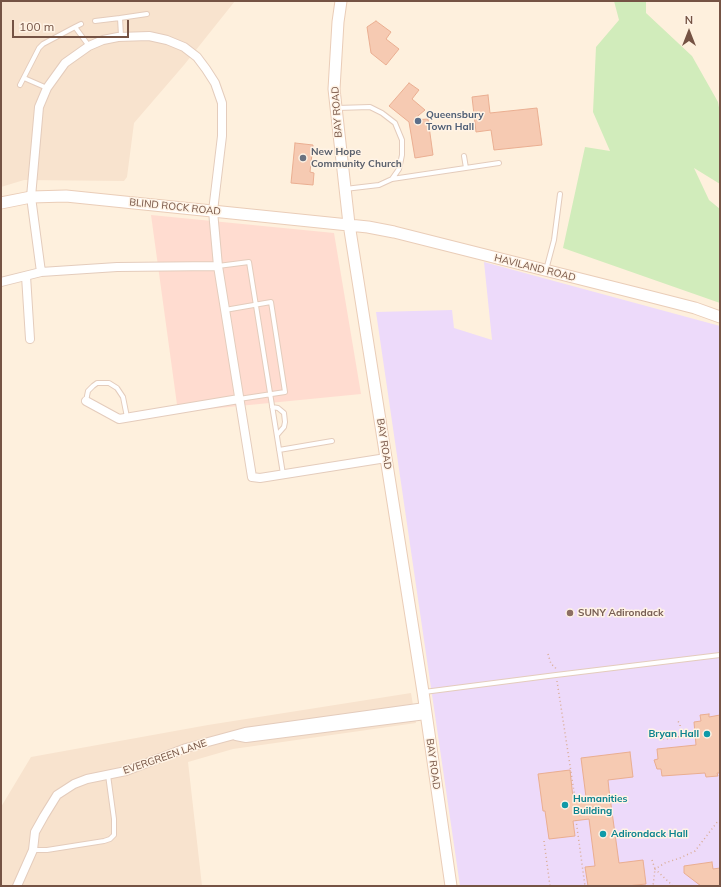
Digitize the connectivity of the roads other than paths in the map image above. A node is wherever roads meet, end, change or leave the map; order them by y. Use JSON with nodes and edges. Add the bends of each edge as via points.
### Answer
{"nodes":[{"id":1,"x":341,"y":1,"type":"edge"},
{"id":2,"x":147,"y":14,"type":"dead end"},
{"id":3,"x":120,"y":18,"type":"junction"},
{"id":4,"x":95,"y":21,"type":"dead end"},
{"id":5,"x":81,"y":24,"type":"dead end"},
{"id":6,"x":75,"y":27,"type":"junction"},
{"id":7,"x":122,"y":36,"type":"junction"},
{"id":8,"x":89,"y":46,"type":"junction"},
{"id":9,"x":24,"y":78,"type":"junction"},
{"id":10,"x":20,"y":85,"type":"dead end"},
{"id":11,"x":47,"y":88,"type":"junction"},
{"id":12,"x":336,"y":108,"type":"junction"},
{"id":13,"x":464,"y":156,"type":"dead end"},
{"id":14,"x":500,"y":163,"type":"dead end"},
{"id":15,"x":466,"y":168,"type":"junction"},
{"id":16,"x":392,"y":179,"type":"junction"},
{"id":17,"x":345,"y":189,"type":"junction"},
{"id":18,"x":560,"y":194,"type":"dead end"},
{"id":19,"x":31,"y":197,"type":"junction"},
{"id":20,"x":1,"y":203,"type":"edge"},
{"id":21,"x":213,"y":211,"type":"junction"},
{"id":22,"x":349,"y":224,"type":"junction"},
{"id":23,"x":218,"y":266,"type":"junction"},
{"id":24,"x":546,"y":270,"type":"junction"},
{"id":25,"x":42,"y":272,"type":"junction"},
{"id":26,"x":26,"y":276,"type":"junction"},
{"id":27,"x":1,"y":282,"type":"edge"},
{"id":28,"x":255,"y":304,"type":"junction"},
{"id":29,"x":225,"y":310,"type":"junction"},
{"id":30,"x":720,"y":318,"type":"edge"},
{"id":31,"x":30,"y":339,"type":"dead end"},
{"id":32,"x":270,"y":394,"type":"junction"},
{"id":33,"x":239,"y":399,"type":"junction"},
{"id":34,"x":86,"y":401,"type":"joint"},
{"id":35,"x":272,"y":408,"type":"junction"},
{"id":36,"x":127,"y":417,"type":"junction"},
{"id":37,"x":277,"y":435,"type":"junction"},
{"id":38,"x":332,"y":441,"type":"dead end"},
{"id":39,"x":279,"y":450,"type":"junction"},
{"id":40,"x":386,"y":458,"type":"junction"},
{"id":41,"x":283,"y":474,"type":"junction"},
{"id":42,"x":720,"y":655,"type":"edge"},
{"id":43,"x":424,"y":692,"type":"junction"},
{"id":44,"x":426,"y":711,"type":"junction"},
{"id":45,"x":108,"y":775,"type":"junction"},
{"id":46,"x":33,"y":850,"type":"junction"},
{"id":47,"x":17,"y":886,"type":"edge"},
{"id":48,"x":451,"y":886,"type":"edge"}],
"edges":[{"from":1,"to":12,"type":"street","name":"BAY ROAD","via":[[334,89]]},
{"from":2,"to":3,"type":"lane"},
{"from":3,"to":4,"type":"lane"},
{"from":3,"to":7,"type":"lane"},
{"from":5,"to":6,"type":"lane"},
{"from":6,"to":8,"type":"lane"},
{"from":6,"to":9,"type":"lane","via":[[41,46]]},
{"from":7,"to":8,"type":"street"},
{"from":7,"to":21,"type":"street","via":[[148,36],[184,47],[197,57],[215,83],[222,103],[222,136]]},
{"from":8,"to":11,"type":"street","via":[[64,63]]},
{"from":9,"to":10,"type":"lane"},
{"from":9,"to":11,"type":"lane"},
{"from":11,"to":19,"type":"street","via":[[39,107]]},
{"from":12,"to":16,"type":"lane","via":[[370,107],[382,112],[394,123],[402,140],[402,154],[399,169]]},
{"from":12,"to":17,"type":"street","name":"BAY ROAD"},
{"from":13,"to":15,"type":"lane"},
{"from":14,"to":15,"type":"lane"},
{"from":15,"to":16,"type":"lane"},
{"from":16,"to":17,"type":"lane","via":[[379,185]]},
{"from":17,"to":22,"type":"street","name":"BAY ROAD"},
{"from":18,"to":24,"type":"lane","via":[[554,240]]},
{"from":19,"to":20,"type":"street","name":"BLIND ROCK ROAD"},
{"from":19,"to":21,"type":"street","name":"BLIND ROCK ROAD","via":[[66,196]]},
{"from":19,"to":25,"type":"street"},
{"from":21,"to":22,"type":"street","name":"BLIND ROCK ROAD"},
{"from":21,"to":23,"type":"street"},
{"from":22,"to":24,"type":"street","name":"HAVILAND ROAD","via":[[394,232]]},
{"from":22,"to":40,"type":"street","name":"BAY ROAD"},
{"from":23,"to":25,"type":"street","via":[[117,267]]},
{"from":23,"to":28,"type":"lane","via":[[249,262]]},
{"from":23,"to":29,"type":"street"},
{"from":24,"to":30,"type":"street","name":"HAVILAND ROAD","via":[[695,308]]},
{"from":25,"to":26,"type":"street"},
{"from":26,"to":27,"type":"street"},
{"from":26,"to":31,"type":"street"},
{"from":28,"to":29,"type":"lane"},
{"from":28,"to":32,"type":"lane"},
{"from":28,"to":32,"type":"lane","via":[[271,302],[285,392]]},
{"from":29,"to":33,"type":"street"},
{"from":32,"to":33,"type":"lane"},
{"from":32,"to":35,"type":"lane"},
{"from":33,"to":36,"type":"street"},
{"from":33,"to":41,"type":"street","via":[[252,477]]},
{"from":34,"to":36,"type":"street","via":[[118,419]]},
{"from":34,"to":36,"type":"lane","via":[[88,391],[93,386],[97,383],[109,383],[123,397]]},
{"from":35,"to":37,"type":"lane"},
{"from":35,"to":37,"type":"lane","via":[[278,408],[284,413],[284,427]]},
{"from":37,"to":39,"type":"lane"},
{"from":38,"to":39,"type":"lane"},
{"from":39,"to":41,"type":"lane"},
{"from":40,"to":41,"type":"street"},
{"from":40,"to":43,"type":"street","name":"BAY ROAD"},
{"from":42,"to":43,"type":"lane"},
{"from":43,"to":44,"type":"street","name":"BAY ROAD"},
{"from":44,"to":45,"type":"street","name":"EVERGREEN LANE","via":[[246,738],[234,736],[214,740]]},
{"from":44,"to":48,"type":"street","name":"BAY ROAD"},
{"from":45,"to":46,"type":"street","name":"EVERGREEN LANE","via":[[74,784],[57,795],[35,832]]},
{"from":45,"to":46,"type":"lane","via":[[114,819],[114,835],[110,839]]},
{"from":46,"to":47,"type":"street","name":"EVERGREEN LANE"}]}
